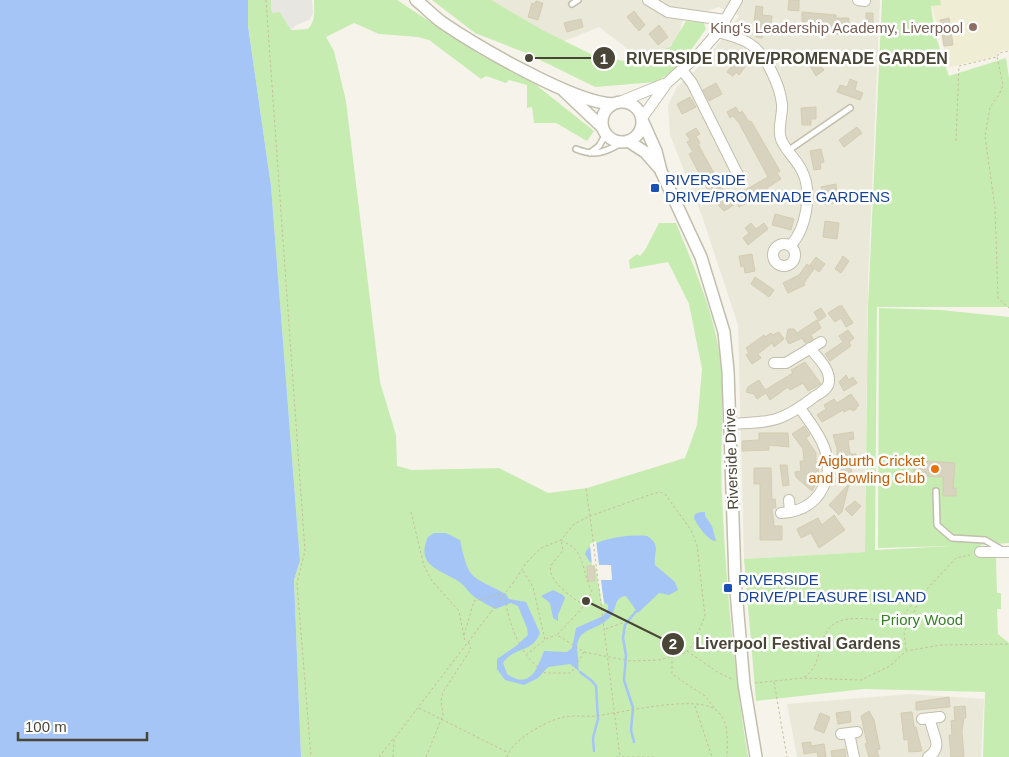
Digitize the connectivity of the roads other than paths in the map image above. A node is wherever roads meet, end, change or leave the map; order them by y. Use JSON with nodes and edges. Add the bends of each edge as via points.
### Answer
{"nodes":[{"id":1,"x":416,"y":0,"type":"edge"},
{"id":2,"x":578,"y":0,"type":"edge"},
{"id":3,"x":648,"y":0,"type":"edge"},
{"id":4,"x":737,"y":0,"type":"edge"},
{"id":5,"x":572,"y":4,"type":"dead end"},
{"id":6,"x":725,"y":20,"type":"junction"},
{"id":7,"x":718,"y":32,"type":"junction"},
{"id":8,"x":682,"y":70,"type":"junction"},
{"id":9,"x":667,"y":83,"type":"junction"},
{"id":10,"x":563,"y":90,"type":"junction"},
{"id":11,"x":617,"y":102,"type":"junction"},
{"id":12,"x":850,"y":108,"type":"dead end"},
{"id":13,"x":643,"y":120,"type":"junction"},
{"id":14,"x":604,"y":130,"type":"junction"},
{"id":15,"x":625,"y":142,"type":"junction"},
{"id":16,"x":576,"y":149,"type":"dead end"},
{"id":17,"x":789,"y":150,"type":"junction"},
{"id":18,"x":590,"y":153,"type":"junction"},
{"id":19,"x":661,"y":171,"type":"junction"},
{"id":20,"x":739,"y":177,"type":"dead end"},
{"id":21,"x":790,"y":246,"type":"dead end"},
{"id":22,"x":821,"y":342,"type":"dead end"},
{"id":23,"x":810,"y":348,"type":"junction"},
{"id":24,"x":774,"y":362,"type":"dead end"},
{"id":25,"x":800,"y":408,"type":"junction"},
{"id":26,"x":729,"y":424,"type":"junction"},
{"id":27,"x":936,"y":491,"type":"dead end"},
{"id":28,"x":789,"y":500,"type":"dead end"},
{"id":29,"x":980,"y":552,"type":"road end"},
{"id":30,"x":1008,"y":552,"type":"edge"},
{"id":31,"x":931,"y":718,"type":"dead end"},
{"id":32,"x":849,"y":733,"type":"dead end"},
{"id":33,"x":756,"y":757,"type":"edge"},
{"id":34,"x":854,"y":757,"type":"edge"},
{"id":35,"x":929,"y":757,"type":"edge"}],
"edges":[{"from":1,"to":10,"type":"street","via":[[442,22]]},
{"from":2,"to":5,"type":"lane"},
{"from":3,"to":6,"type":"street","via":[[668,12]]},
{"from":4,"to":6,"type":"street"},
{"from":6,"to":7,"type":"street"},
{"from":7,"to":8,"type":"street"},
{"from":7,"to":17,"type":"street","via":[[751,44],[768,66],[777,84],[782,104],[780,132]]},
{"from":8,"to":9,"type":"street"},
{"from":8,"to":20,"type":"street","via":[[692,83]]},
{"from":9,"to":11,"type":"street"},
{"from":9,"to":13,"type":"street"},
{"from":10,"to":11,"type":"street","via":[[596,101]]},
{"from":10,"to":14,"type":"street"},
{"from":11,"to":13,"type":"street","via":[[635,106]]},
{"from":11,"to":14,"type":"street","via":[[604,113]]},
{"from":12,"to":17,"type":"lane"},
{"from":13,"to":15,"type":"street","via":[[639,134]]},
{"from":13,"to":19,"type":"street","name":"Riverside Drive"},
{"from":14,"to":15,"type":"street","via":[[610,138]]},
{"from":14,"to":18,"type":"lane","via":[[598,146]]},
{"from":15,"to":18,"type":"lane","via":[[606,153]]},
{"from":15,"to":19,"type":"street","name":"Riverside Drive","via":[[645,152]]},
{"from":16,"to":18,"type":"lane"},
{"from":17,"to":21,"type":"street","via":[[807,182],[803,228]]},
{"from":19,"to":26,"type":"street","name":"Riverside Drive","via":[[701,256],[714,292],[724,332]]},
{"from":22,"to":23,"type":"street"},
{"from":23,"to":24,"type":"street","via":[[786,363]]},
{"from":23,"to":25,"type":"street","via":[[827,371],[829,384]]},
{"from":25,"to":26,"type":"street","via":[[774,421]]},
{"from":25,"to":28,"type":"street","via":[[820,438],[828,469],[816,500],[804,508],[786,513]]},
{"from":26,"to":33,"type":"street","name":"Riverside Drive","via":[[735,580],[744,684]]},
{"from":27,"to":30,"type":"lane","via":[[937,525],[952,538],[985,540]]},
{"from":29,"to":30,"type":"street"},
{"from":31,"to":35,"type":"street","via":[[938,744]]},
{"from":32,"to":34,"type":"street"}]}
